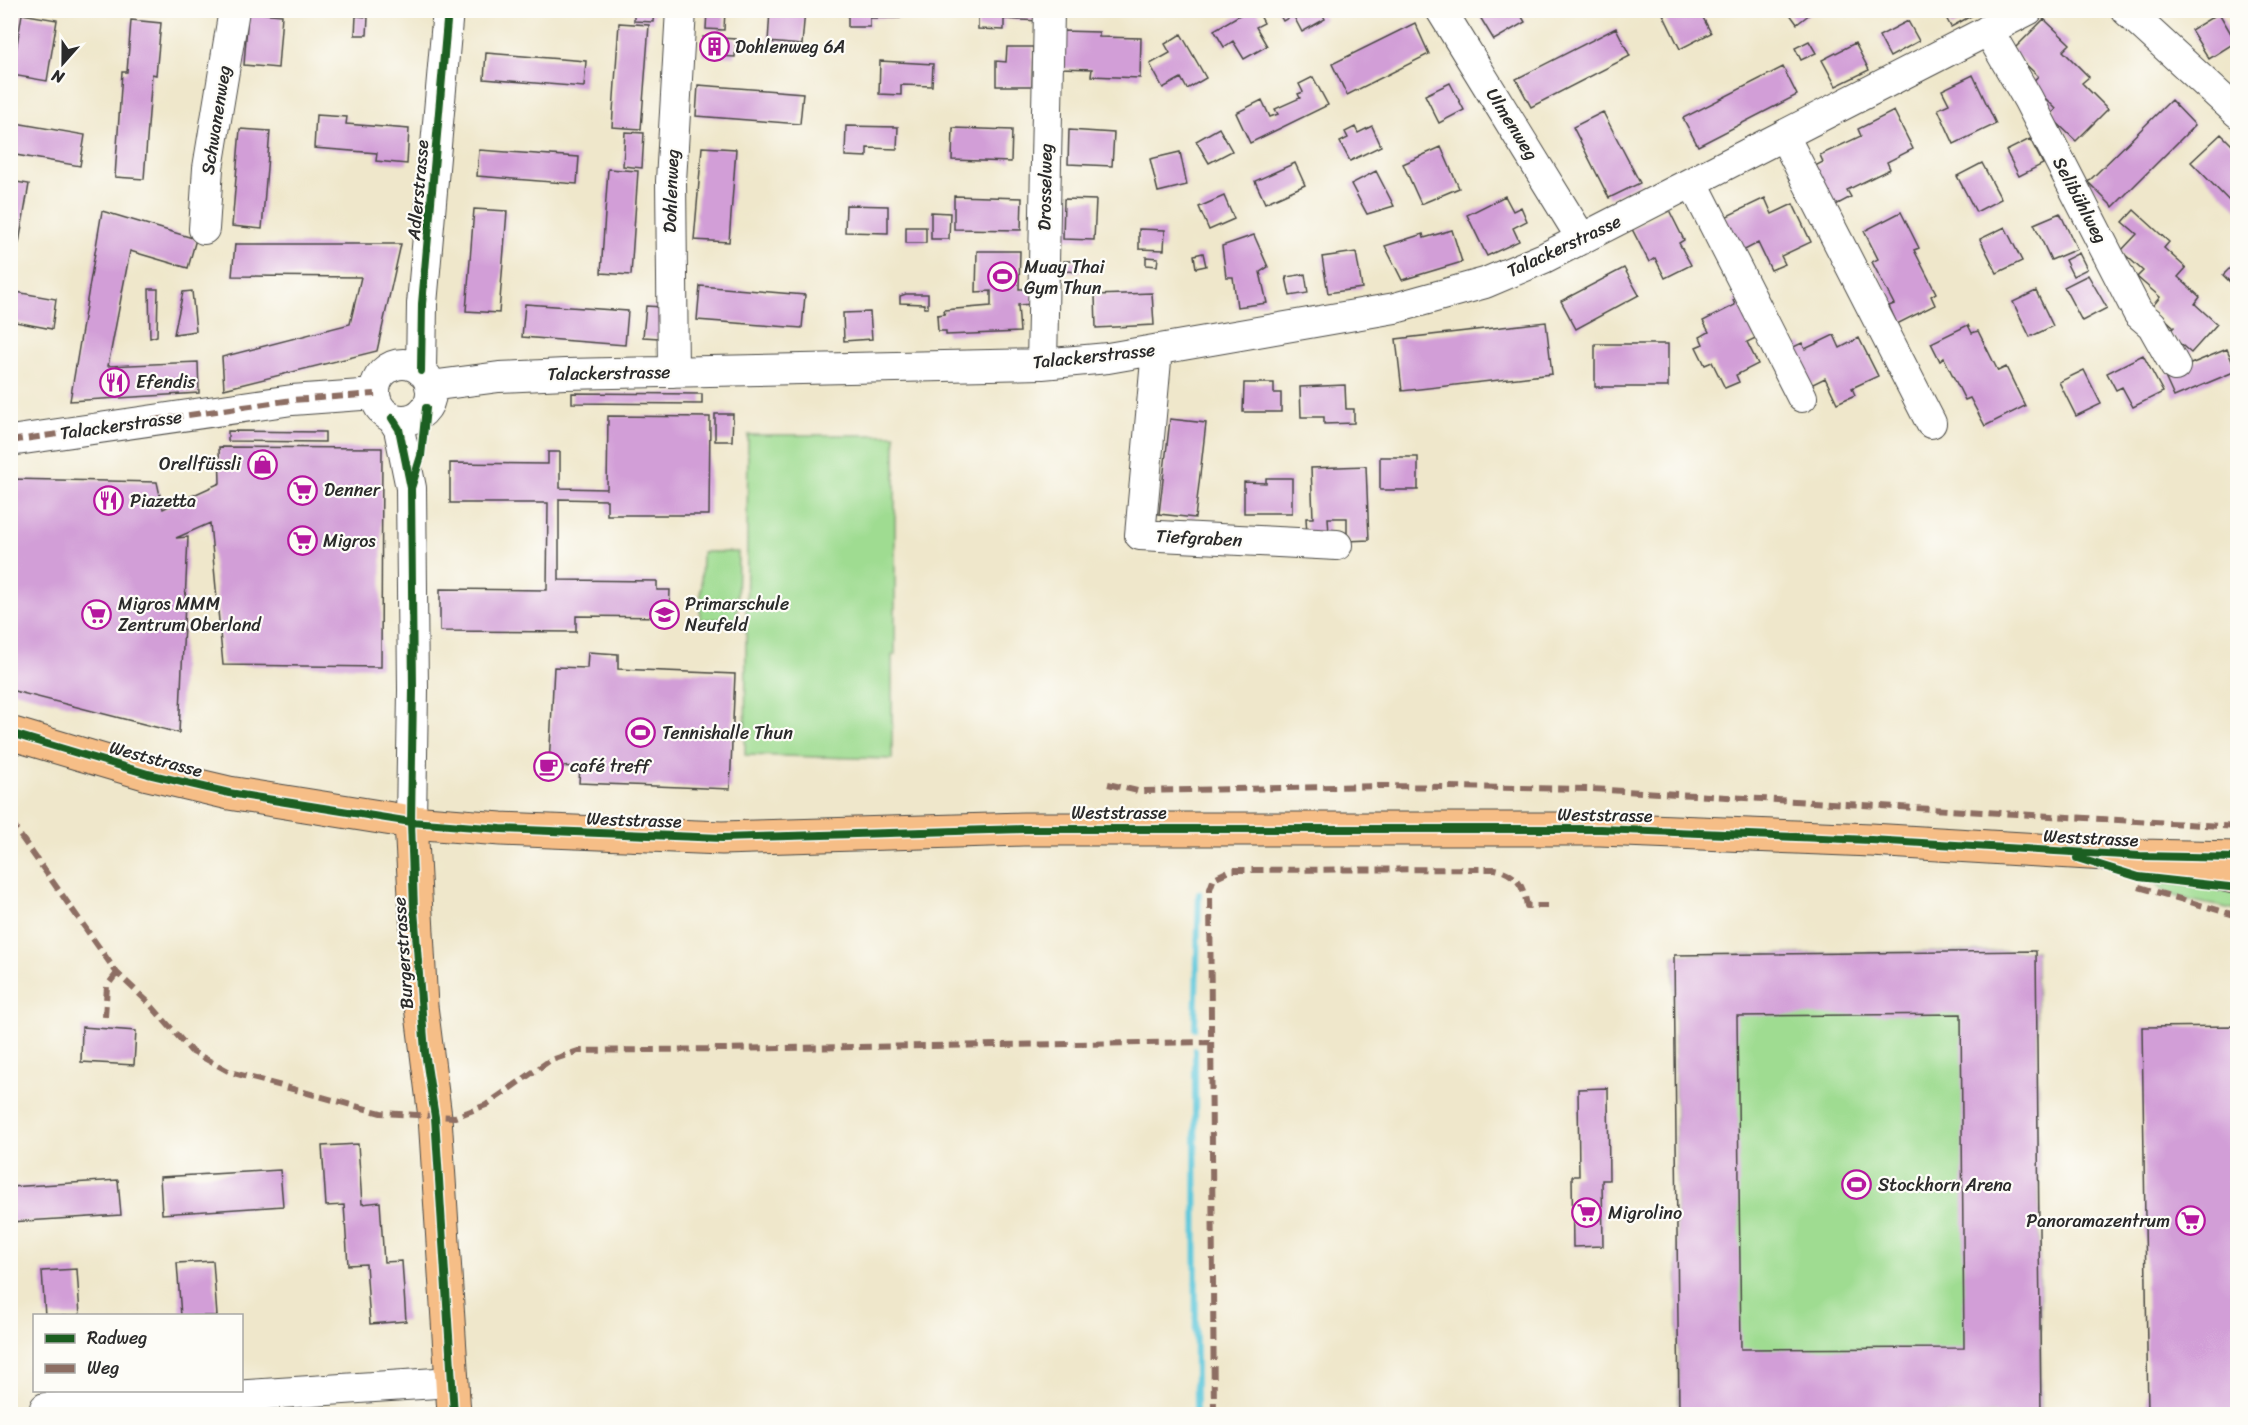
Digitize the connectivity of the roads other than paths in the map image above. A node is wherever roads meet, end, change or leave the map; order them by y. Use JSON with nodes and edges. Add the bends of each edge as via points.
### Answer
{"nodes":[{"id":1,"x":234,"y":10,"type":"edge"},
{"id":2,"x":448,"y":10,"type":"edge"},
{"id":3,"x":681,"y":10,"type":"edge"},
{"id":4,"x":1049,"y":10,"type":"edge"},
{"id":5,"x":1441,"y":10,"type":"edge"},
{"id":6,"x":2028,"y":10,"type":"edge"},
{"id":7,"x":2126,"y":10,"type":"edge"},
{"id":8,"x":1988,"y":30,"type":"junction"},
{"id":9,"x":2238,"y":112,"type":"edge"},
{"id":10,"x":1784,"y":136,"type":"junction"},
{"id":11,"x":1693,"y":183,"type":"junction"},
{"id":12,"x":204,"y":229,"type":"dead end"},
{"id":13,"x":1582,"y":239,"type":"junction"},
{"id":14,"x":422,"y":304,"type":"junction"},
{"id":15,"x":1157,"y":350,"type":"junction"},
{"id":16,"x":1042,"y":364,"type":"junction"},
{"id":17,"x":2175,"y":366,"type":"dead end"},
{"id":18,"x":673,"y":372,"type":"junction"},
{"id":19,"x":426,"y":389,"type":"junction"},
{"id":20,"x":385,"y":393,"type":"junction"},
{"id":21,"x":1802,"y":397,"type":"dead end"},
{"id":22,"x":1931,"y":423,"type":"dead end"},
{"id":23,"x":10,"y":441,"type":"edge"},
{"id":24,"x":411,"y":488,"type":"junction"},
{"id":25,"x":1337,"y":545,"type":"dead end"},
{"id":26,"x":10,"y":733,"type":"edge"},
{"id":27,"x":411,"y":822,"type":"junction"},
{"id":28,"x":2140,"y":856,"type":"junction"},
{"id":29,"x":2238,"y":858,"type":"edge"},
{"id":30,"x":2238,"y":878,"type":"edge"},
{"id":31,"x":452,"y":1382,"type":"junction"},
{"id":32,"x":45,"y":1408,"type":"dead end"},
{"id":33,"x":454,"y":1414,"type":"edge"}],
"edges":[{"from":1,"to":12,"type":"street","name":"Schwanenweg","via":[[208,168]]},
{"from":2,"to":14,"type":"street","name":"Adlerstrasse"},
{"from":3,"to":18,"type":"street","name":"Dohlenweg","via":[[670,192]]},
{"from":4,"to":16,"type":"street","name":"Drosselweg"},
{"from":5,"to":13,"type":"street","name":"Ulmenweg"},
{"from":6,"to":8,"type":"street","name":"Talackerstrasse"},
{"from":7,"to":9,"type":"street"},
{"from":8,"to":10,"type":"street","name":"Talackerstrasse"},
{"from":8,"to":17,"type":"street","name":"Selibühlweg","via":[[2028,99],[2138,313],[2152,325]]},
{"from":10,"to":11,"type":"street","name":"Talackerstrasse"},
{"from":10,"to":22,"type":"street"},
{"from":11,"to":13,"type":"street","name":"Talackerstrasse"},
{"from":11,"to":21,"type":"street"},
{"from":13,"to":15,"type":"street","name":"Talackerstrasse","via":[[1485,282],[1395,308]]},
{"from":14,"to":19,"type":"street","name":"Adlerstrasse"},
{"from":14,"to":20,"type":"street","name":"Adlerstrasse"},
{"from":15,"to":16,"type":"street","name":"Talackerstrasse"},
{"from":15,"to":25,"type":"street","name":"Tiefgraben","via":[[1140,535]]},
{"from":16,"to":18,"type":"street","name":"Talackerstrasse"},
{"from":18,"to":19,"type":"street","name":"Talackerstrasse","via":[[499,377]]},
{"from":19,"to":20,"type":"street","via":[[405,365]]},
{"from":19,"to":20,"type":"street","via":[[414,418]]},
{"from":19,"to":24,"type":"street","name":"Burgerstrasse","via":[[421,456]]},
{"from":20,"to":23,"type":"street","name":"Talackerstrasse","via":[[292,400]]},
{"from":20,"to":24,"type":"street","name":"Burgerstrasse","via":[[399,429]]},
{"from":24,"to":27,"type":"street","name":"Burgerstrasse"},
{"from":26,"to":27,"type":"main road","name":"Weststrasse","via":[[188,784]]},
{"from":27,"to":28,"type":"main road","name":"Weststrasse","via":[[622,836],[722,838],[1047,829],[1600,829]]},
{"from":27,"to":31,"type":"main road","name":"Burgerstrasse","via":[[421,1006],[435,1118]]},
{"from":28,"to":29,"type":"main road","name":"Weststrasse"},
{"from":28,"to":30,"type":"main road"},
{"from":31,"to":32,"type":"street"},
{"from":31,"to":33,"type":"main road","name":"Burgerstrasse"}]}
